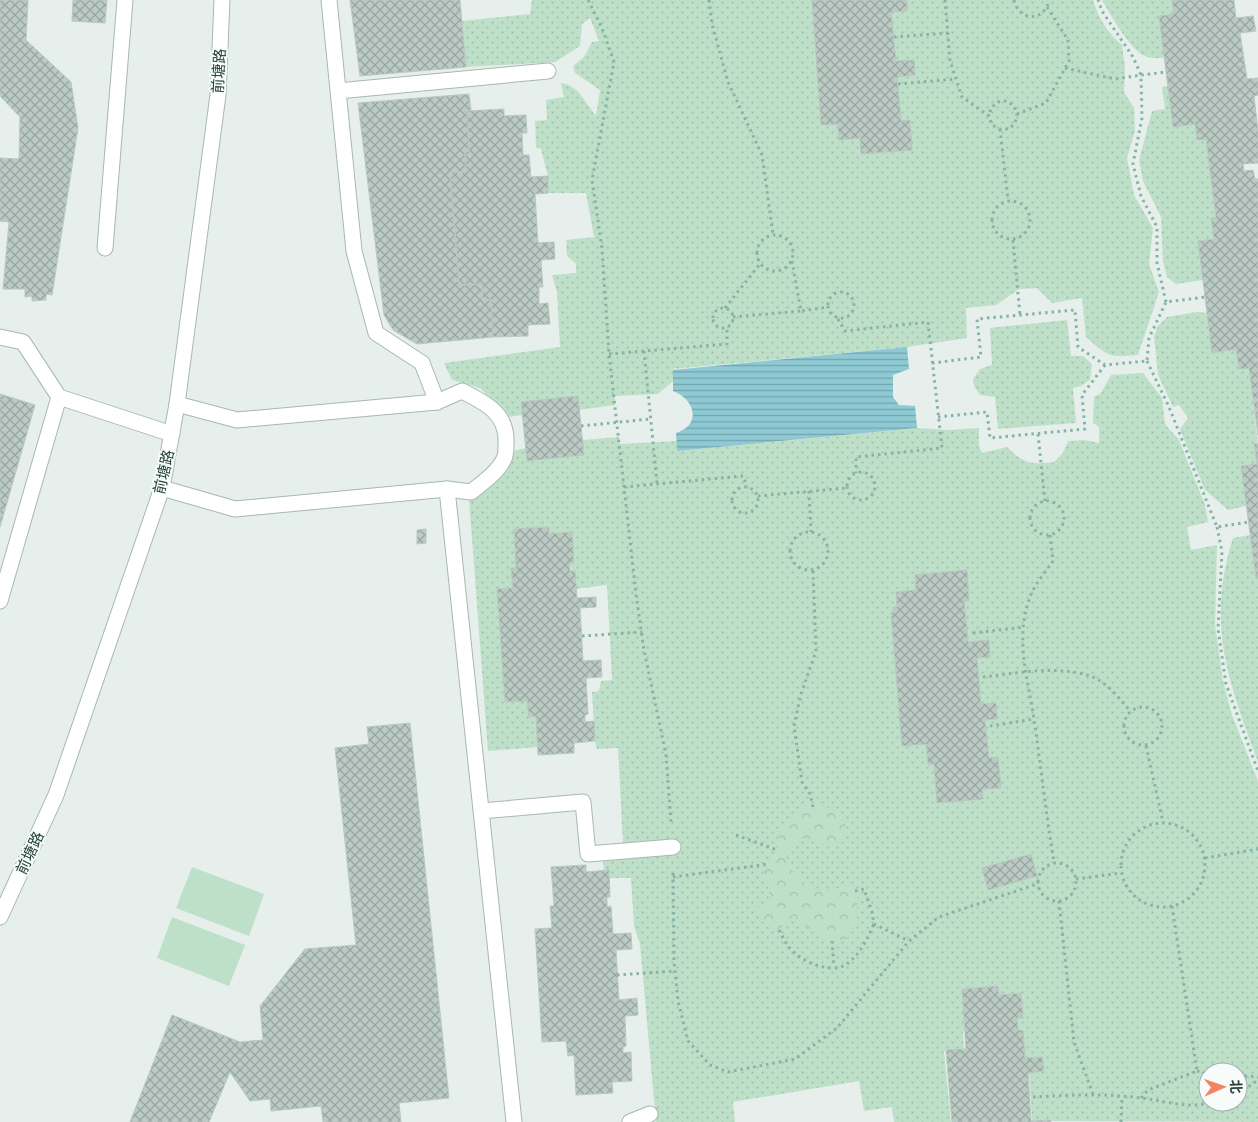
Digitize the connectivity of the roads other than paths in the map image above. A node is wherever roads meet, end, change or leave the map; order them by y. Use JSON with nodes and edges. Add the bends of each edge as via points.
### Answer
{"nodes":[{"id":1,"x":125,"y":0,"type":"edge"},
{"id":2,"x":222,"y":0,"type":"edge"},
{"id":3,"x":329,"y":0,"type":"edge"},
{"id":4,"x":548,"y":71,"type":"dead end"},
{"id":5,"x":338,"y":92,"type":"junction"},
{"id":6,"x":106,"y":248,"type":"dead end"},
{"id":7,"x":0,"y":337,"type":"edge"},
{"id":8,"x":59,"y":397,"type":"junction"},
{"id":9,"x":437,"y":402,"type":"junction"},
{"id":10,"x":177,"y":404,"type":"junction"},
{"id":11,"x":172,"y":434,"type":"junction"},
{"id":12,"x":162,"y":488,"type":"junction"},
{"id":13,"x":446,"y":489,"type":"junction"},
{"id":14,"x":0,"y":601,"type":"edge"},
{"id":15,"x":481,"y":810,"type":"junction"},
{"id":16,"x":673,"y":847,"type":"road end"},
{"id":17,"x":0,"y":917,"type":"edge"},
{"id":18,"x":650,"y":1114,"type":"dead end"},
{"id":19,"x":514,"y":1122,"type":"edge"},
{"id":20,"x":630,"y":1122,"type":"edge"}],
"edges":[{"from":1,"to":6,"type":"street"},
{"from":2,"to":10,"type":"street","name":"前塘路","via":[[218,95]]},
{"from":3,"to":5,"type":"street"},
{"from":4,"to":5,"type":"street"},
{"from":5,"to":9,"type":"street","via":[[354,251],[376,333],[422,363]]},
{"from":7,"to":8,"type":"street","via":[[23,342]]},
{"from":8,"to":11,"type":"street"},
{"from":8,"to":14,"type":"street"},
{"from":9,"to":10,"type":"street","via":[[237,420]]},
{"from":9,"to":13,"type":"street","via":[[462,391],[484,402],[501,416],[507,434],[505,458],[494,473],[471,492]]},
{"from":10,"to":11,"type":"street","name":"前塘路"},
{"from":11,"to":12,"type":"street","name":"前塘路"},
{"from":12,"to":13,"type":"street","via":[[235,509]]},
{"from":12,"to":17,"type":"street","name":"前塘路","via":[[56,795]]},
{"from":13,"to":15,"type":"street"},
{"from":15,"to":16,"type":"street","via":[[583,802],[588,854]]},
{"from":15,"to":19,"type":"street"},
{"from":18,"to":20,"type":"street"}]}
